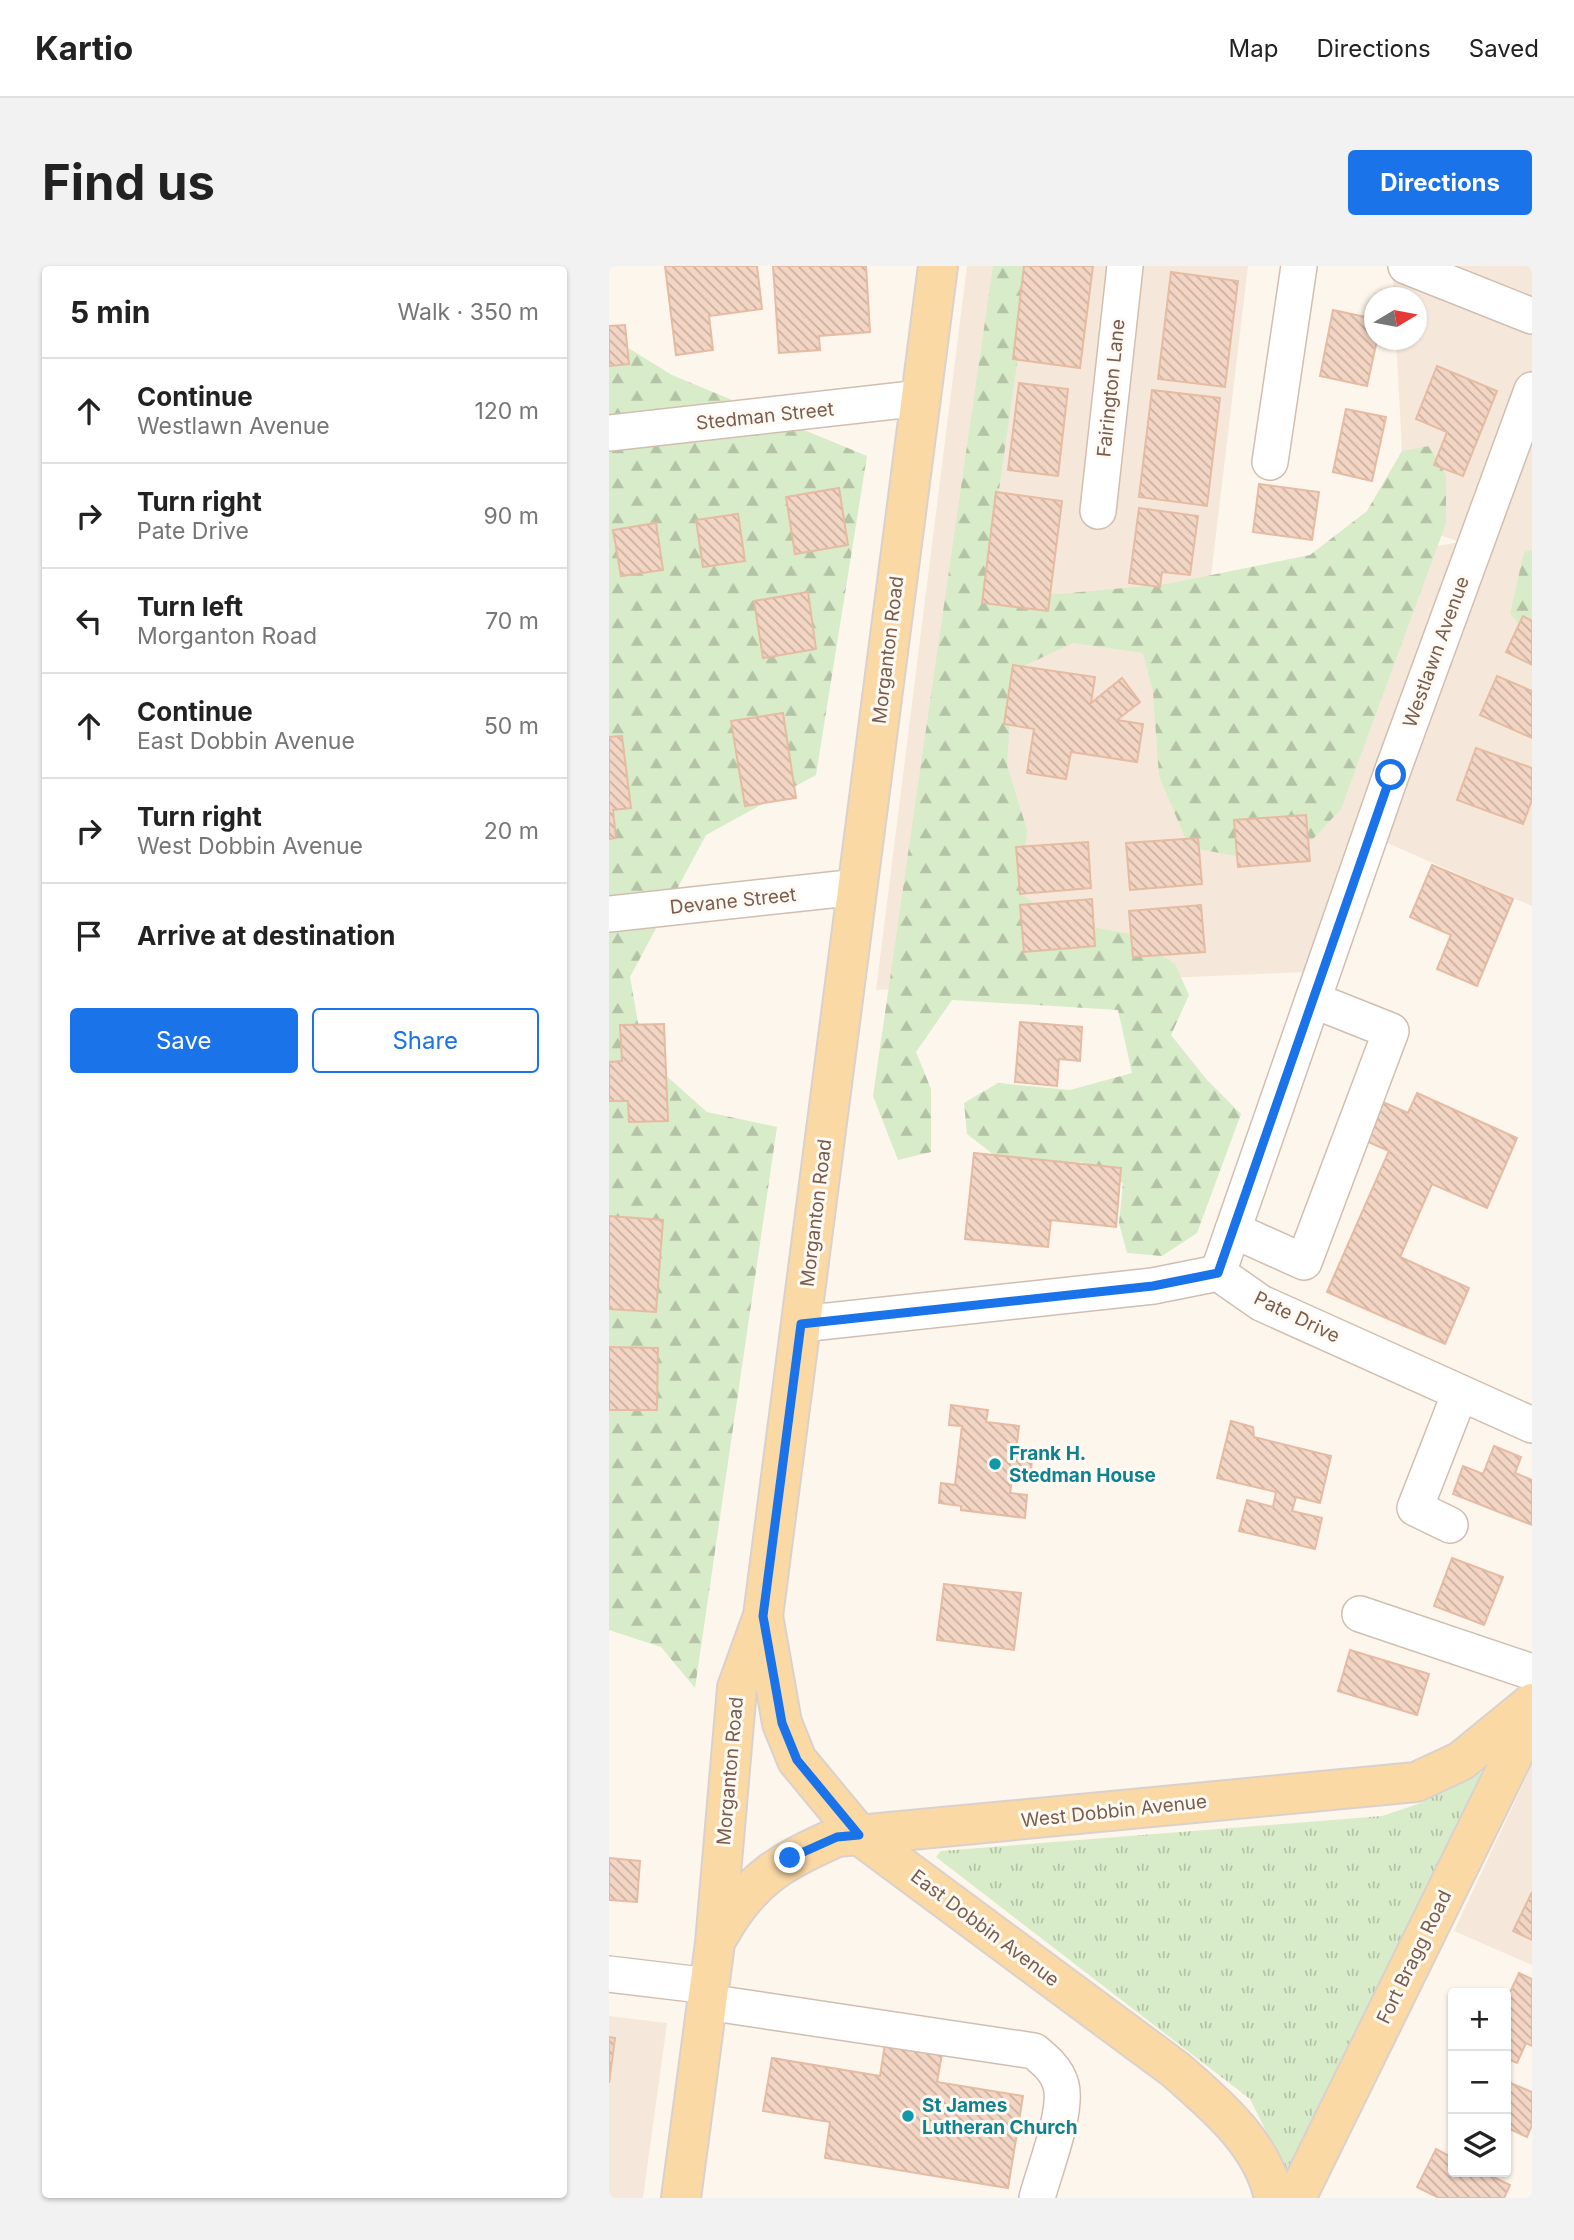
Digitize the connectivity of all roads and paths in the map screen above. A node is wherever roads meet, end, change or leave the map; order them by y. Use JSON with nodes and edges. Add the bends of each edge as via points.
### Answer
{"nodes":[{"id":1,"x":938,"y":266,"type":"edge"},
{"id":2,"x":1125,"y":266,"type":"edge"},
{"id":3,"x":1299,"y":266,"type":"edge"},
{"id":4,"x":1406,"y":266,"type":"edge"},
{"id":5,"x":1532,"y":316,"type":"edge"},
{"id":6,"x":1532,"y":390,"type":"edge"},
{"id":7,"x":921,"y":398,"type":"junction"},
{"id":8,"x":609,"y":433,"type":"edge"},
{"id":9,"x":1270,"y":462,"type":"dead end"},
{"id":10,"x":1098,"y":511,"type":"dead end"},
{"id":11,"x":858,"y":887,"type":"junction"},
{"id":12,"x":609,"y":914,"type":"edge"},
{"id":13,"x":1313,"y":1000,"type":"junction"},
{"id":14,"x":1233,"y":1230,"type":"junction"},
{"id":15,"x":1218,"y":1273,"type":"junction"},
{"id":16,"x":801,"y":1324,"type":"junction"},
{"id":17,"x":1460,"y":1393,"type":"junction"},
{"id":18,"x":1532,"y":1425,"type":"edge"},
{"id":19,"x":1450,"y":1525,"type":"dead end"},
{"id":20,"x":1360,"y":1614,"type":"dead end"},
{"id":21,"x":763,"y":1616,"type":"junction"},
{"id":22,"x":1532,"y":1672,"type":"edge"},
{"id":23,"x":1532,"y":1703,"type":"edge"},
{"id":24,"x":1532,"y":1717,"type":"edge"},
{"id":25,"x":859,"y":1835,"type":"junction"},
{"id":26,"x":715,"y":1943,"type":"junction"},
{"id":27,"x":609,"y":1974,"type":"edge"},
{"id":28,"x":708,"y":1994,"type":"junction"},
{"id":29,"x":681,"y":2198,"type":"edge"},
{"id":30,"x":1037,"y":2198,"type":"edge"},
{"id":31,"x":1274,"y":2198,"type":"edge"},
{"id":32,"x":1296,"y":2198,"type":"edge"}],
"edges":[{"from":1,"to":7,"type":"main road","name":"Morganton Road"},
{"from":2,"to":10,"type":"street","name":"Fairington Lane"},
{"from":3,"to":9,"type":"street"},
{"from":4,"to":5,"type":"street"},
{"from":6,"to":13,"type":"street","name":"Westlawn Avenue"},
{"from":7,"to":8,"type":"street","name":"Stedman Street"},
{"from":7,"to":11,"type":"main road","name":"Morganton Road"},
{"from":11,"to":12,"type":"street","name":"Devane Street"},
{"from":11,"to":16,"type":"main road","name":"Morganton Road"},
{"from":13,"to":14,"type":"street","name":"Westlawn Avenue"},
{"from":13,"to":14,"type":"street","via":[[1391,1031],[1304,1262]]},
{"from":14,"to":15,"type":"street","name":"Westlawn Avenue"},
{"from":15,"to":16,"type":"street","via":[[1153,1286]]},
{"from":15,"to":17,"type":"street","name":"Pate Drive","via":[[1261,1303]]},
{"from":16,"to":21,"type":"main road","name":"Morganton Road"},
{"from":17,"to":18,"type":"street","name":"Pate Drive"},
{"from":17,"to":19,"type":"street","via":[[1415,1508]]},
{"from":20,"to":22,"type":"street"},
{"from":21,"to":25,"type":"main road","name":"East Dobbin Avenue","via":[[782,1723],[797,1760]]},
{"from":21,"to":26,"type":"main road","name":"Morganton Road","via":[[737,1688]]},
{"from":23,"to":25,"type":"main road","name":"West Dobbin Avenue","via":[[1461,1761],[1416,1782]]},
{"from":24,"to":32,"type":"main road","name":"Fort Bragg Road"},
{"from":25,"to":26,"type":"main road","name":"West Dobbin Avenue","via":[[837,1837],[790,1858],[750,1888]]},
{"from":25,"to":31,"type":"main road","name":"East Dobbin Avenue","via":[[1195,2087],[1249,2142],[1270,2179]]},
{"from":26,"to":28,"type":"main road","name":"Morganton Road"},
{"from":27,"to":28,"type":"street"},
{"from":28,"to":29,"type":"main road","name":"Morganton Road"},
{"from":28,"to":30,"type":"street","via":[[1034,2051],[1050,2064],[1061,2085],[1060,2112]]}]}
